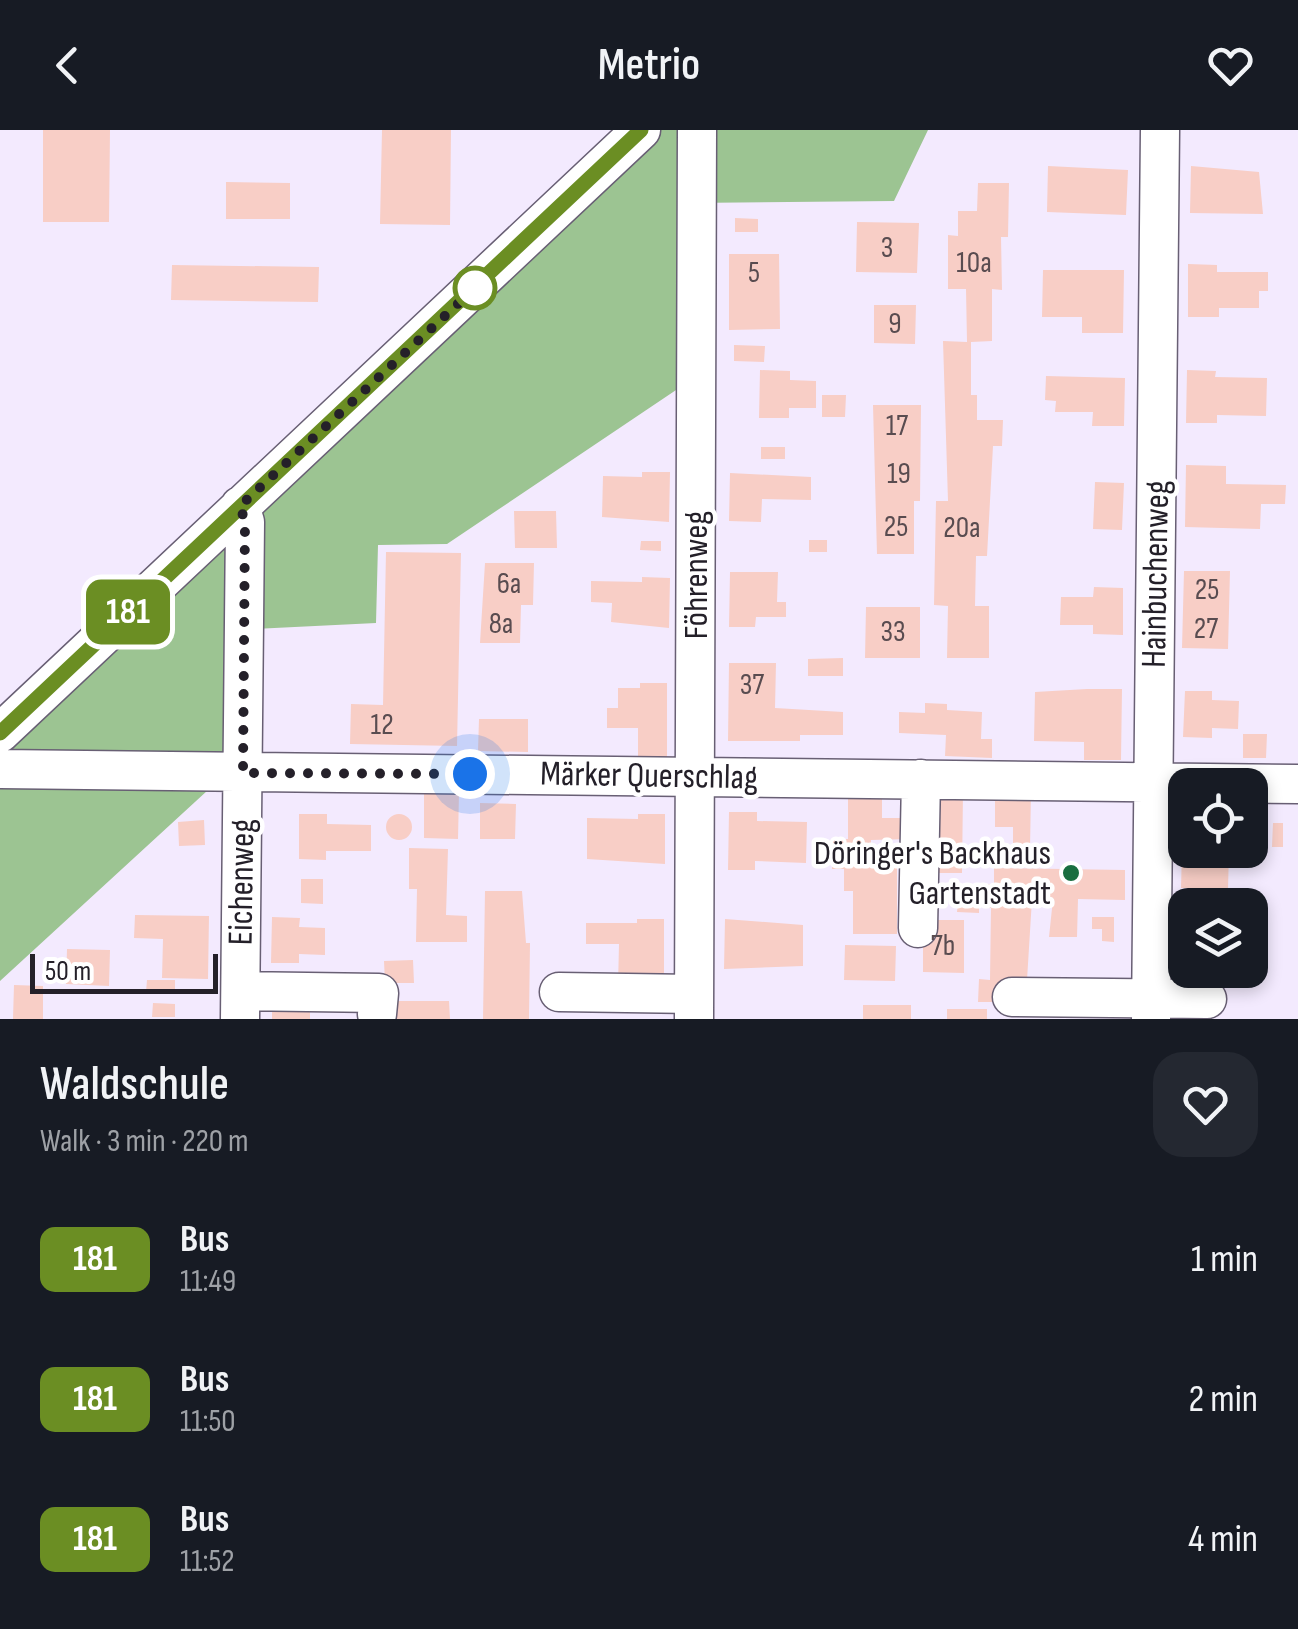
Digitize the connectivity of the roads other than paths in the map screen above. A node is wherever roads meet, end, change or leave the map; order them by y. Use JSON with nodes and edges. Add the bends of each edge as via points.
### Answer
{"nodes":[{"id":1,"x":641,"y":130,"type":"edge"},
{"id":2,"x":696,"y":130,"type":"edge"},
{"id":3,"x":1160,"y":130,"type":"edge"},
{"id":4,"x":240,"y":506,"type":"junction"},
{"id":5,"x":0,"y":733,"type":"edge"},
{"id":6,"x":0,"y":769,"type":"edge"},
{"id":7,"x":243,"y":773,"type":"junction"},
{"id":8,"x":696,"y":776,"type":"junction"},
{"id":9,"x":921,"y":779,"type":"junction"},
{"id":10,"x":1154,"y":782,"type":"junction"},
{"id":11,"x":1298,"y":784,"type":"edge"},
{"id":12,"x":918,"y":928,"type":"dead end"},
{"id":13,"x":559,"y":992,"type":"dead end"},
{"id":14,"x":1012,"y":997,"type":"dead end"},
{"id":15,"x":1207,"y":999,"type":"dead end"},
{"id":16,"x":240,"y":1005,"type":"edge"},
{"id":17,"x":694,"y":1006,"type":"edge"},
{"id":18,"x":1152,"y":1009,"type":"edge"},
{"id":19,"x":377,"y":1014,"type":"dead end"}],
"edges":[{"from":1,"to":4,"type":"street"},
{"from":2,"to":8,"type":"street","name":"Föhrenweg"},
{"from":3,"to":10,"type":"street","name":"Hainbuchenweg"},
{"from":4,"to":5,"type":"street"},
{"from":4,"to":7,"type":"street","name":"Eichenweg"},
{"from":6,"to":7,"type":"street","name":"Märker Querschlag"},
{"from":7,"to":8,"type":"street","name":"Märker Querschlag"},
{"from":7,"to":16,"type":"street","name":"Eichenweg"},
{"from":8,"to":9,"type":"street","name":"Märker Querschlag"},
{"from":8,"to":17,"type":"street","name":"Föhrenweg"},
{"from":9,"to":10,"type":"street","name":"Märker Querschlag"},
{"from":9,"to":12,"type":"street"},
{"from":10,"to":11,"type":"street","name":"Märker Querschlag"},
{"from":10,"to":18,"type":"street","name":"Hainbuchenweg"},
{"from":13,"to":17,"type":"street"},
{"from":14,"to":18,"type":"street"},
{"from":15,"to":18,"type":"street"},
{"from":16,"to":19,"type":"street","via":[[379,993]]}]}
